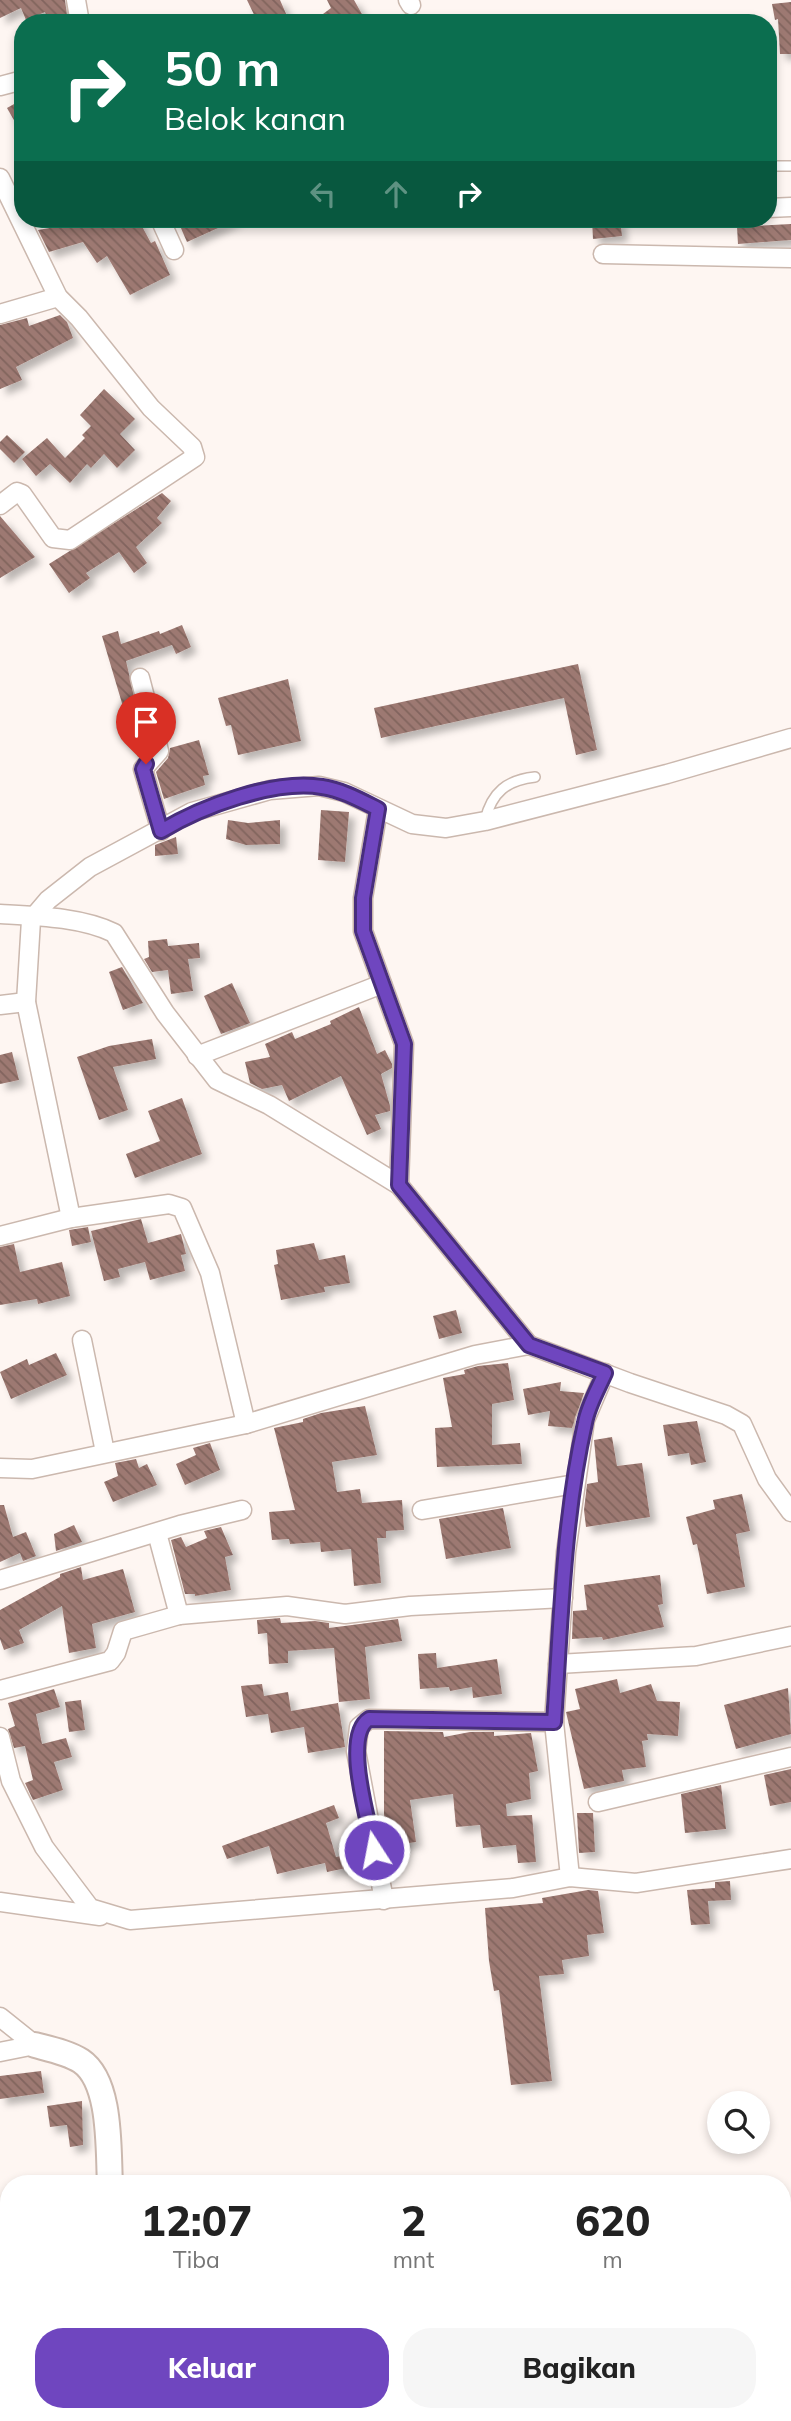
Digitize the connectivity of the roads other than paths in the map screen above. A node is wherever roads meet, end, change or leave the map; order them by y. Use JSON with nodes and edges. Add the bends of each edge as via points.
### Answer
{"nodes":[{"id":1,"x":0,"y":178,"type":"edge"},
{"id":2,"x":14,"y":207,"type":"edge"},
{"id":3,"x":24,"y":228,"type":"edge"},
{"id":4,"x":164,"y":228,"type":"edge"},
{"id":5,"x":174,"y":250,"type":"dead end"},
{"id":6,"x":603,"y":254,"type":"dead end"},
{"id":7,"x":791,"y":258,"type":"edge"},
{"id":8,"x":58,"y":297,"type":"junction"},
{"id":9,"x":0,"y":314,"type":"edge"},
{"id":10,"x":0,"y":505,"type":"edge"},
{"id":11,"x":140,"y":678,"type":"dead end"},
{"id":12,"x":791,"y":738,"type":"edge"},
{"id":13,"x":535,"y":777,"type":"dead end"},
{"id":14,"x":378,"y":809,"type":"junction"},
{"id":15,"x":485,"y":821,"type":"junction"},
{"id":16,"x":161,"y":831,"type":"junction"},
{"id":17,"x":0,"y":914,"type":"edge"},
{"id":18,"x":30,"y":928,"type":"junction"},
{"id":19,"x":382,"y":984,"type":"junction"},
{"id":20,"x":26,"y":1002,"type":"junction"},
{"id":21,"x":0,"y":1005,"type":"edge"},
{"id":22,"x":197,"y":1056,"type":"junction"},
{"id":23,"x":399,"y":1185,"type":"junction"},
{"id":24,"x":71,"y":1218,"type":"junction"},
{"id":25,"x":0,"y":1236,"type":"edge"},
{"id":26,"x":82,"y":1340,"type":"dead end"},
{"id":27,"x":529,"y":1345,"type":"junction"},
{"id":28,"x":605,"y":1373,"type":"junction"},
{"id":29,"x":246,"y":1424,"type":"junction"},
{"id":30,"x":105,"y":1452,"type":"junction"},
{"id":31,"x":0,"y":1468,"type":"edge"},
{"id":32,"x":575,"y":1484,"type":"junction"},
{"id":33,"x":242,"y":1510,"type":"dead end"},
{"id":34,"x":422,"y":1510,"type":"dead end"},
{"id":35,"x":791,"y":1512,"type":"edge"},
{"id":36,"x":157,"y":1533,"type":"junction"},
{"id":37,"x":0,"y":1580,"type":"edge"},
{"id":38,"x":563,"y":1598,"type":"junction"},
{"id":39,"x":179,"y":1615,"type":"junction"},
{"id":40,"x":791,"y":1636,"type":"edge"},
{"id":41,"x":558,"y":1664,"type":"junction"},
{"id":42,"x":0,"y":1689,"type":"edge"},
{"id":43,"x":554,"y":1722,"type":"junction"},
{"id":44,"x":0,"y":1738,"type":"edge"},
{"id":45,"x":791,"y":1757,"type":"edge"},
{"id":46,"x":598,"y":1802,"type":"dead end"},
{"id":47,"x":791,"y":1859,"type":"edge"},
{"id":48,"x":570,"y":1877,"type":"junction"},
{"id":49,"x":384,"y":1900,"type":"junction"},
{"id":50,"x":0,"y":1902,"type":"edge"},
{"id":51,"x":130,"y":1920,"type":"junction"},
{"id":52,"x":0,"y":2017,"type":"edge"},
{"id":53,"x":35,"y":2045,"type":"junction"},
{"id":54,"x":0,"y":2052,"type":"edge"},
{"id":55,"x":110,"y":2175,"type":"edge"}],
"edges":[{"from":1,"to":2,"type":"street"},
{"from":3,"to":8,"type":"street"},
{"from":4,"to":5,"type":"street"},
{"from":6,"to":7,"type":"street"},
{"from":8,"to":9,"type":"street"},
{"from":8,"to":10,"type":"street","via":[[151,408],[192,447],[195,457],[70,540],[53,538],[22,494],[16,492]]},
{"from":11,"to":16,"type":"street","via":[[159,741],[158,755],[143,769]]},
{"from":12,"to":15,"type":"street"},
{"from":13,"to":15,"type":"lane","via":[[503,786],[493,796]]},
{"from":14,"to":15,"type":"street","via":[[430,828]]},
{"from":14,"to":16,"type":"street","via":[[319,786],[270,790],[199,810]]},
{"from":14,"to":19,"type":"street","via":[[363,898],[363,931]]},
{"from":16,"to":18,"type":"street","via":[[70,880]]},
{"from":17,"to":18,"type":"street"},
{"from":18,"to":20,"type":"street"},
{"from":18,"to":22,"type":"street","via":[[101,927],[114,933]]},
{"from":19,"to":22,"type":"street"},
{"from":19,"to":23,"type":"street","via":[[405,1054]]},
{"from":20,"to":21,"type":"street"},
{"from":20,"to":24,"type":"street"},
{"from":22,"to":23,"type":"street","via":[[223,1083],[269,1105]]},
{"from":23,"to":27,"type":"street"},
{"from":24,"to":25,"type":"street"},
{"from":24,"to":29,"type":"street","via":[[169,1204],[182,1208],[210,1273]]},
{"from":26,"to":30,"type":"street"},
{"from":27,"to":28,"type":"street"},
{"from":27,"to":29,"type":"street","via":[[475,1355]]},
{"from":28,"to":32,"type":"street","via":[[585,1420]]},
{"from":28,"to":35,"type":"street","via":[[741,1424],[766,1479]]},
{"from":29,"to":30,"type":"street"},
{"from":30,"to":31,"type":"street","via":[[32,1469]]},
{"from":32,"to":34,"type":"street"},
{"from":32,"to":38,"type":"street"},
{"from":33,"to":36,"type":"street"},
{"from":36,"to":37,"type":"street"},
{"from":36,"to":39,"type":"street"},
{"from":38,"to":39,"type":"street","via":[[345,1614],[287,1606]]},
{"from":38,"to":41,"type":"street"},
{"from":39,"to":42,"type":"street","via":[[123,1631],[110,1661]]},
{"from":40,"to":41,"type":"street","via":[[696,1656]]},
{"from":41,"to":43,"type":"street"},
{"from":43,"to":48,"type":"street"},
{"from":43,"to":49,"type":"street","via":[[369,1719],[359,1727],[355,1751]]},
{"from":44,"to":51,"type":"street","via":[[11,1781],[44,1846],[90,1908]]},
{"from":45,"to":46,"type":"street"},
{"from":47,"to":48,"type":"street","via":[[635,1883]]},
{"from":48,"to":49,"type":"street","via":[[513,1888]]},
{"from":49,"to":51,"type":"street"},
{"from":50,"to":51,"type":"street"},
{"from":52,"to":53,"type":"street"},
{"from":53,"to":54,"type":"street"},
{"from":53,"to":55,"type":"street","via":[[82,2061],[95,2076],[107,2127]]}]}
